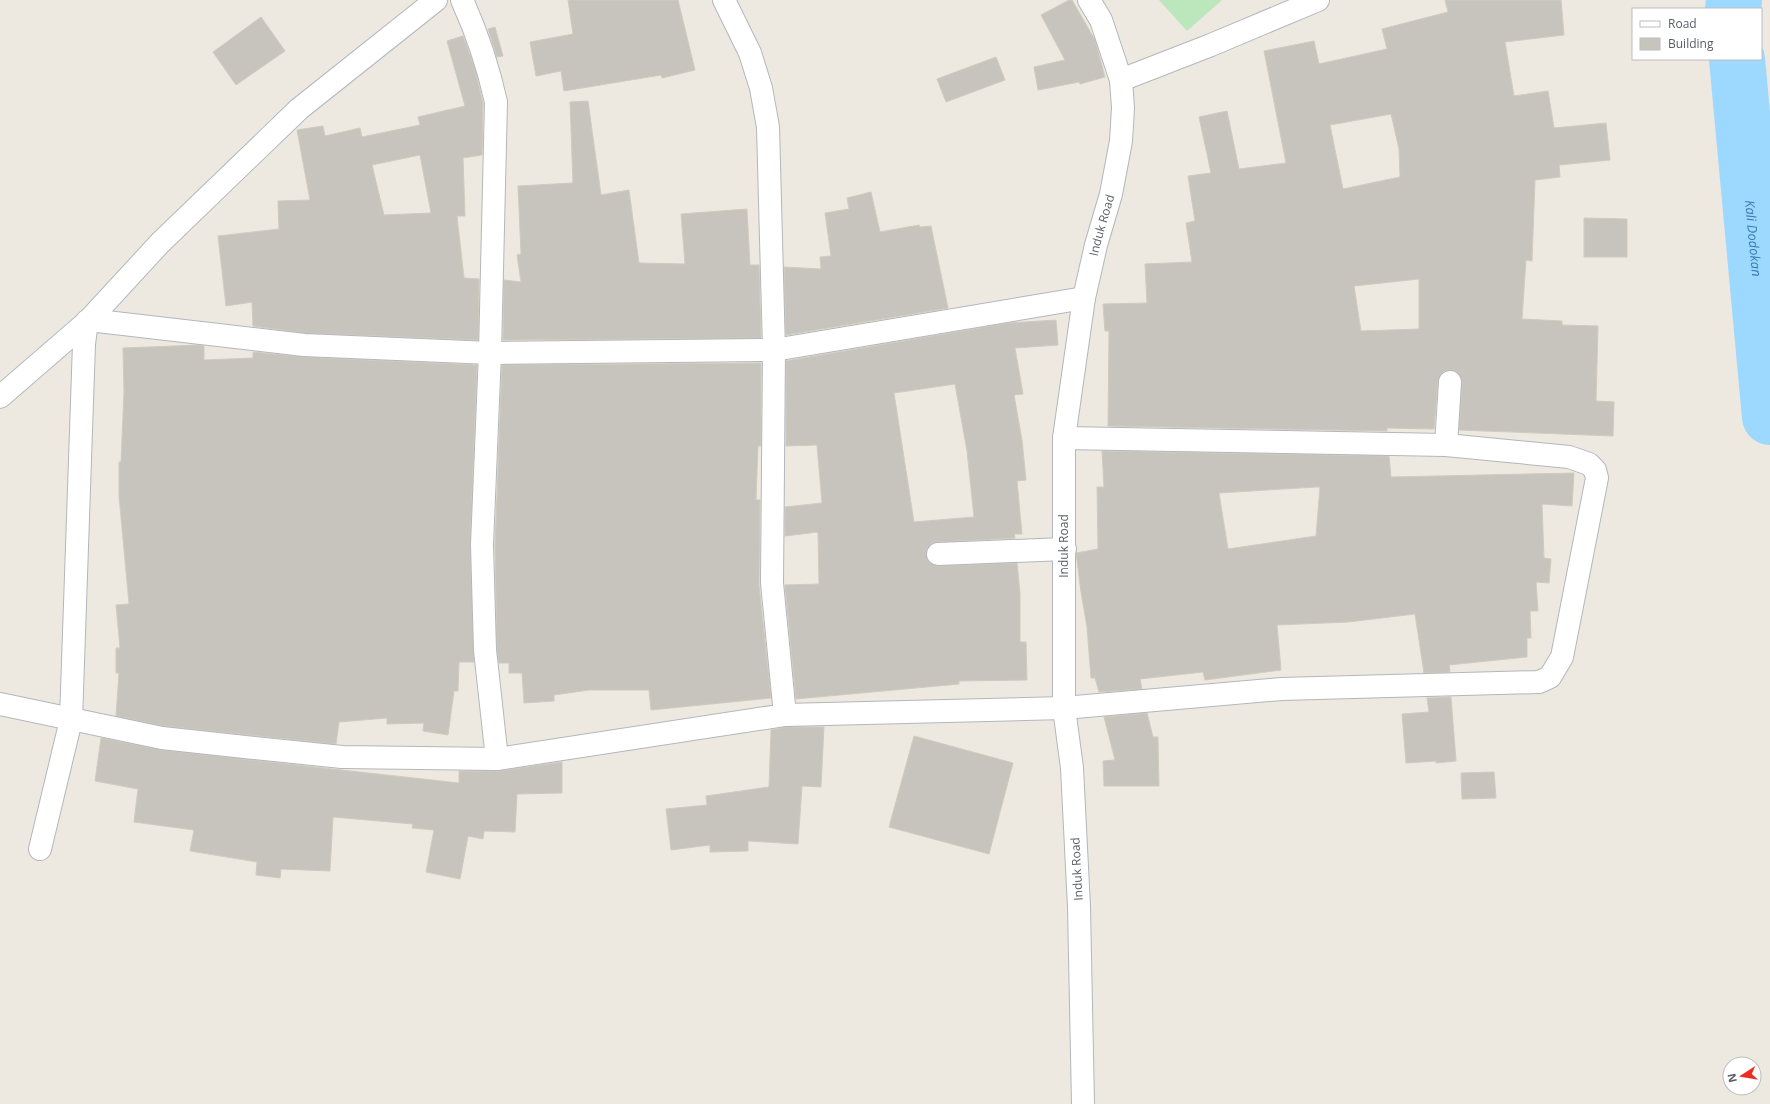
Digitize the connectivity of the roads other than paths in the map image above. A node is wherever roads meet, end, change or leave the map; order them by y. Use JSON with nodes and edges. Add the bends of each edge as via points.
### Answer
{"nodes":[{"id":1,"x":436,"y":0,"type":"edge"},
{"id":2,"x":462,"y":0,"type":"edge"},
{"id":3,"x":724,"y":0,"type":"edge"},
{"id":4,"x":1089,"y":0,"type":"edge"},
{"id":5,"x":1318,"y":0,"type":"edge"},
{"id":6,"x":1121,"y":80,"type":"junction"},
{"id":7,"x":1084,"y":298,"type":"junction"},
{"id":8,"x":88,"y":321,"type":"junction"},
{"id":9,"x":774,"y":350,"type":"junction"},
{"id":10,"x":490,"y":353,"type":"junction"},
{"id":11,"x":1450,"y":382,"type":"dead end"},
{"id":12,"x":0,"y":397,"type":"edge"},
{"id":13,"x":1064,"y":438,"type":"junction"},
{"id":14,"x":1446,"y":444,"type":"junction"},
{"id":15,"x":1065,"y":550,"type":"junction"},
{"id":16,"x":938,"y":554,"type":"dead end"},
{"id":17,"x":0,"y":704,"type":"edge"},
{"id":18,"x":1064,"y":708,"type":"junction"},
{"id":19,"x":785,"y":715,"type":"junction"},
{"id":20,"x":71,"y":720,"type":"junction"},
{"id":21,"x":496,"y":759,"type":"junction"},
{"id":22,"x":40,"y":849,"type":"dead end"},
{"id":23,"x":1083,"y":1104,"type":"edge"}],
"edges":[{"from":1,"to":8,"type":"street","via":[[299,109],[160,244]]},
{"from":2,"to":10,"type":"street","via":[[476,29],[496,102]]},
{"from":3,"to":9,"type":"street","via":[[750,53],[761,88],[768,127]]},
{"from":4,"to":6,"type":"street","name":"Induk Road","via":[[1100,20]]},
{"from":5,"to":6,"type":"street"},
{"from":6,"to":7,"type":"street","name":"Induk Road","via":[[1124,108],[1121,141],[1111,194]]},
{"from":7,"to":9,"type":"street"},
{"from":7,"to":13,"type":"street","name":"Induk Road"},
{"from":8,"to":10,"type":"street","via":[[291,344]]},
{"from":8,"to":12,"type":"street"},
{"from":8,"to":20,"type":"street","via":[[84,344]]},
{"from":9,"to":10,"type":"street"},
{"from":9,"to":19,"type":"street","via":[[772,583]]},
{"from":10,"to":21,"type":"street","via":[[482,545],[485,650]]},
{"from":11,"to":14,"type":"street"},
{"from":13,"to":14,"type":"street"},
{"from":13,"to":15,"type":"street","name":"Induk Road"},
{"from":14,"to":18,"type":"street","via":[[1568,457],[1589,464],[1597,474],[1562,657],[1550,677],[1539,682],[1281,689]]},
{"from":15,"to":16,"type":"street"},
{"from":15,"to":18,"type":"street","name":"Induk Road"},
{"from":17,"to":20,"type":"street"},
{"from":18,"to":19,"type":"street"},
{"from":18,"to":23,"type":"street","name":"Induk Road","via":[[1072,768],[1079,907]]},
{"from":19,"to":21,"type":"street"},
{"from":20,"to":21,"type":"street","via":[[162,738],[342,757]]},
{"from":20,"to":22,"type":"street"}]}
